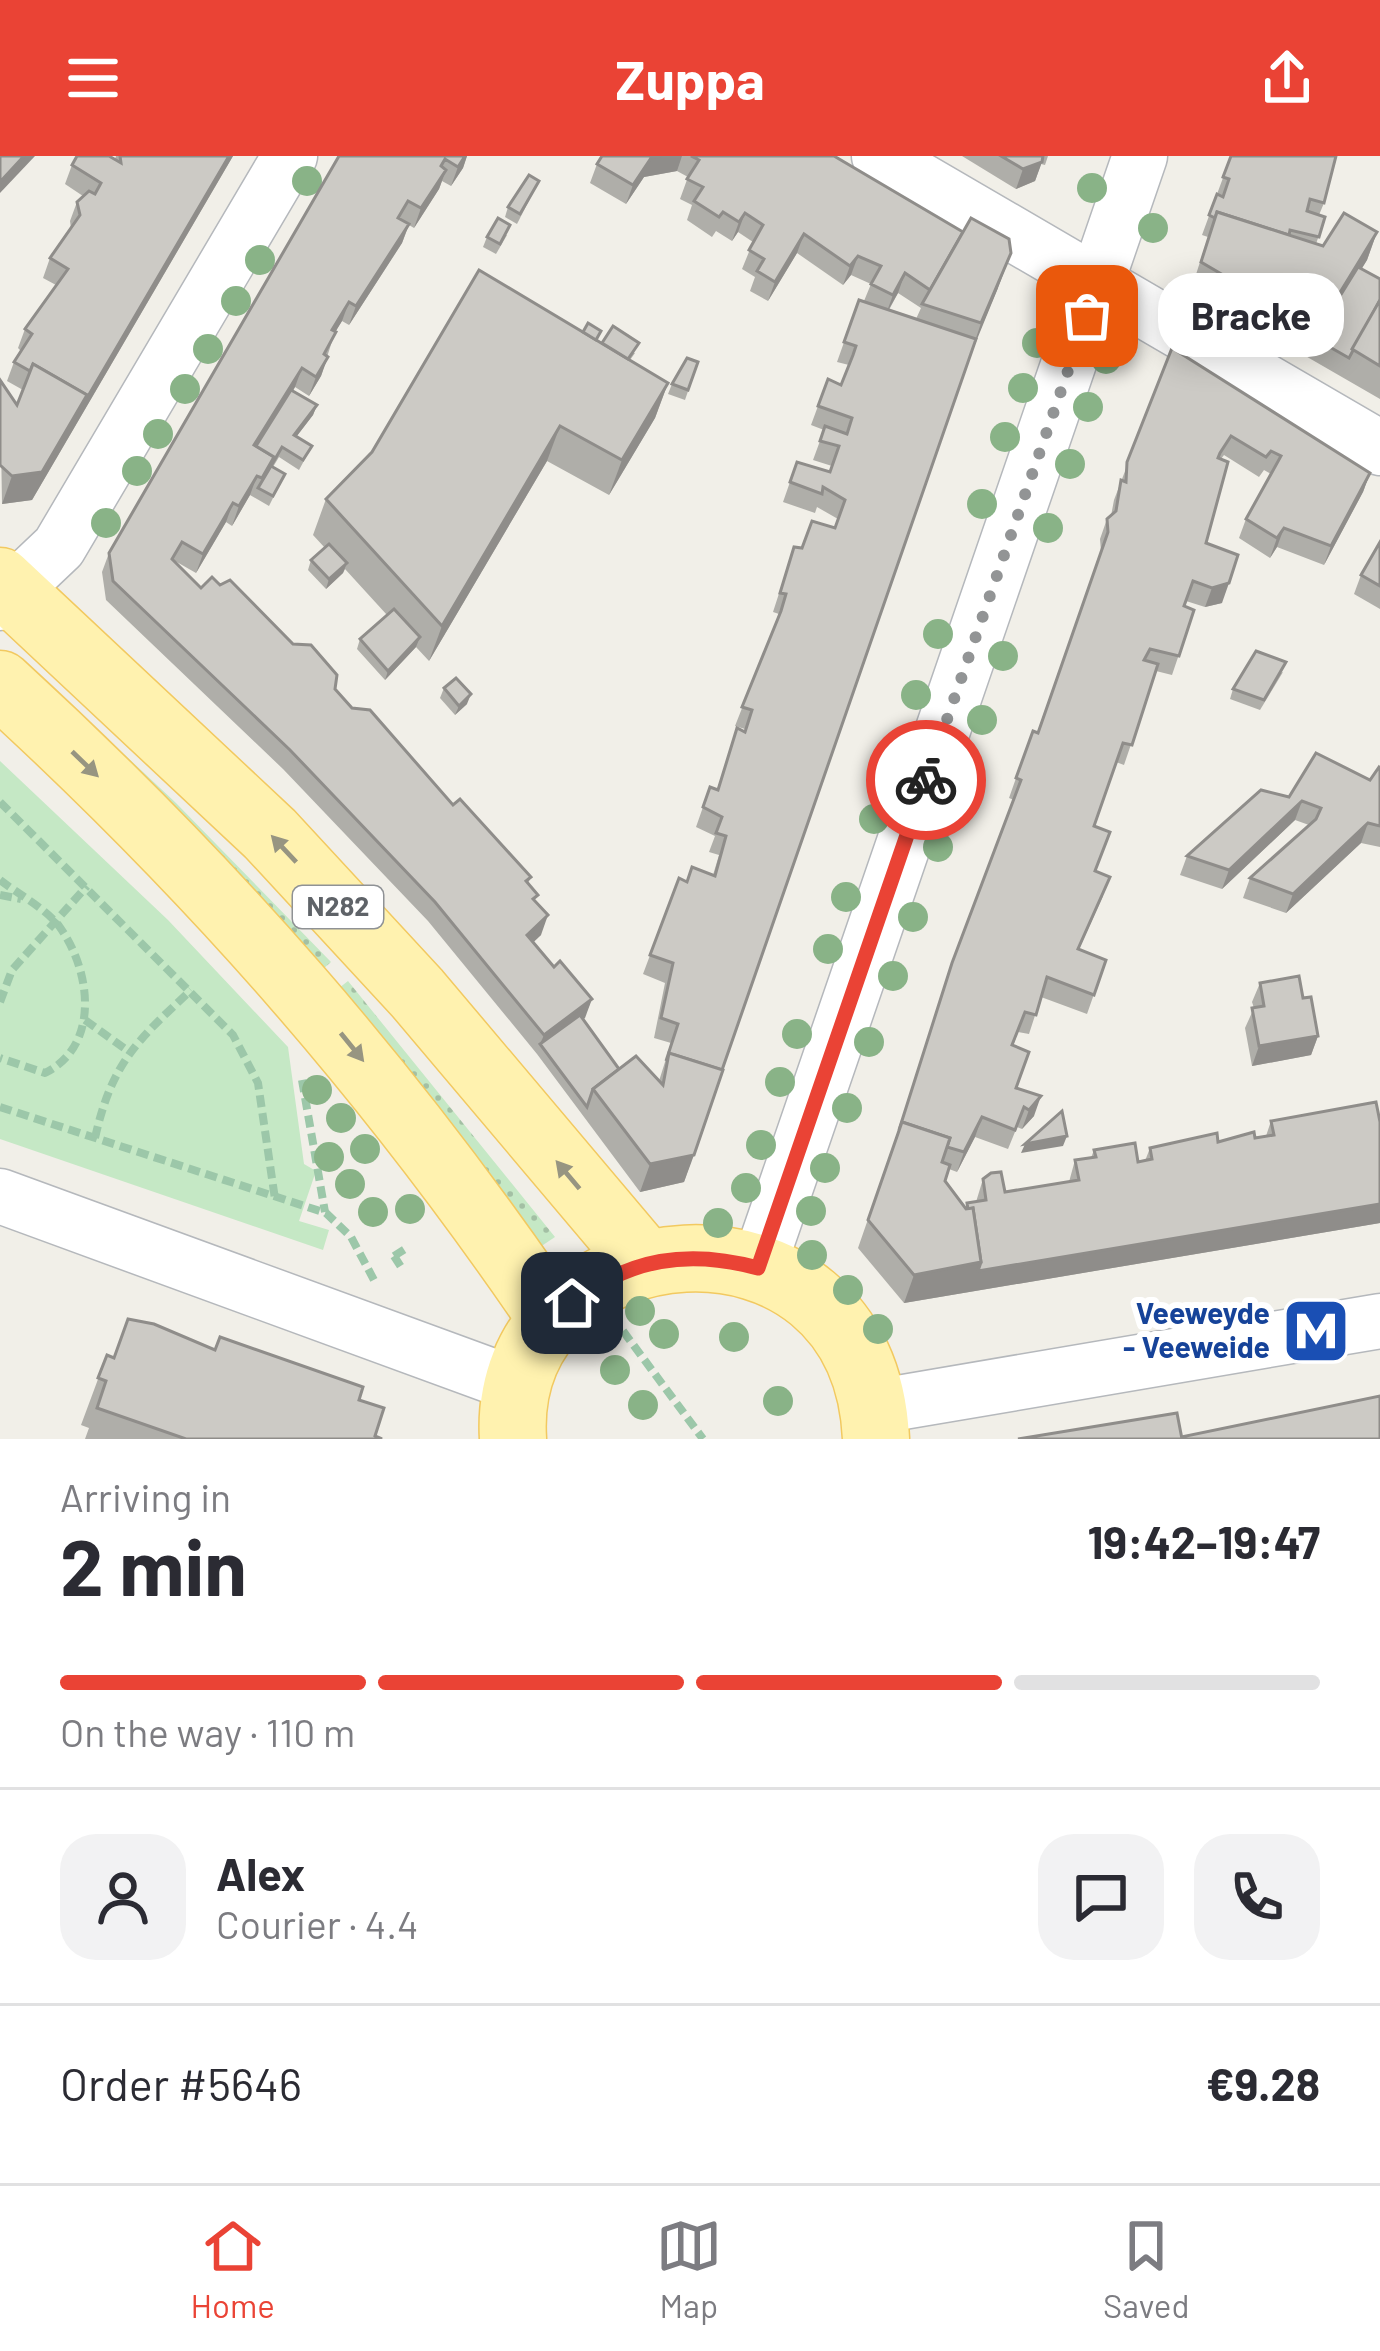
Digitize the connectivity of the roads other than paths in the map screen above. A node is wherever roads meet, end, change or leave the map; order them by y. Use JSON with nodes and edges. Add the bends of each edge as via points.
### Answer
{"nodes":[{"id":1,"x":290,"y":156,"type":"edge"},
{"id":2,"x":879,"y":156,"type":"edge"},
{"id":3,"x":1140,"y":156,"type":"edge"},
{"id":4,"x":1097,"y":283,"type":"junction"},
{"id":5,"x":1380,"y":448,"type":"edge"},
{"id":6,"x":4,"y":592,"type":"edge"},
{"id":7,"x":0,"y":684,"type":"edge"},
{"id":8,"x":0,"y":1196,"type":"edge"},
{"id":9,"x":645,"y":1263,"type":"junction"},
{"id":10,"x":758,"y":1268,"type":"junction"},
{"id":11,"x":1380,"y":1321,"type":"edge"},
{"id":12,"x":554,"y":1322,"type":"junction"},
{"id":13,"x":516,"y":1413,"type":"edge"},
{"id":14,"x":875,"y":1423,"type":"edge"}],
"edges":[{"from":1,"to":6,"type":"street","via":[[59,547]]},
{"from":2,"to":4,"type":"street"},
{"from":3,"to":4,"type":"street"},
{"from":4,"to":5,"type":"street"},
{"from":4,"to":10,"type":"street"},
{"from":9,"to":6,"type":"main road","number":"N282","one_way":true,"via":[[417,993],[270,834]]},
{"from":7,"to":12,"type":"main road","number":"N282","one_way":true,"via":[[217,892],[315,1003]]},
{"from":8,"to":13,"type":"street"},
{"from":9,"to":10,"type":"main road","via":[[683,1256]]},
{"from":9,"to":12,"type":"main road","via":[[593,1287]]},
{"from":10,"to":14,"type":"main road","via":[[793,1284],[846,1337]]},
{"from":11,"to":14,"type":"street"},
{"from":12,"to":13,"type":"main road"}]}
